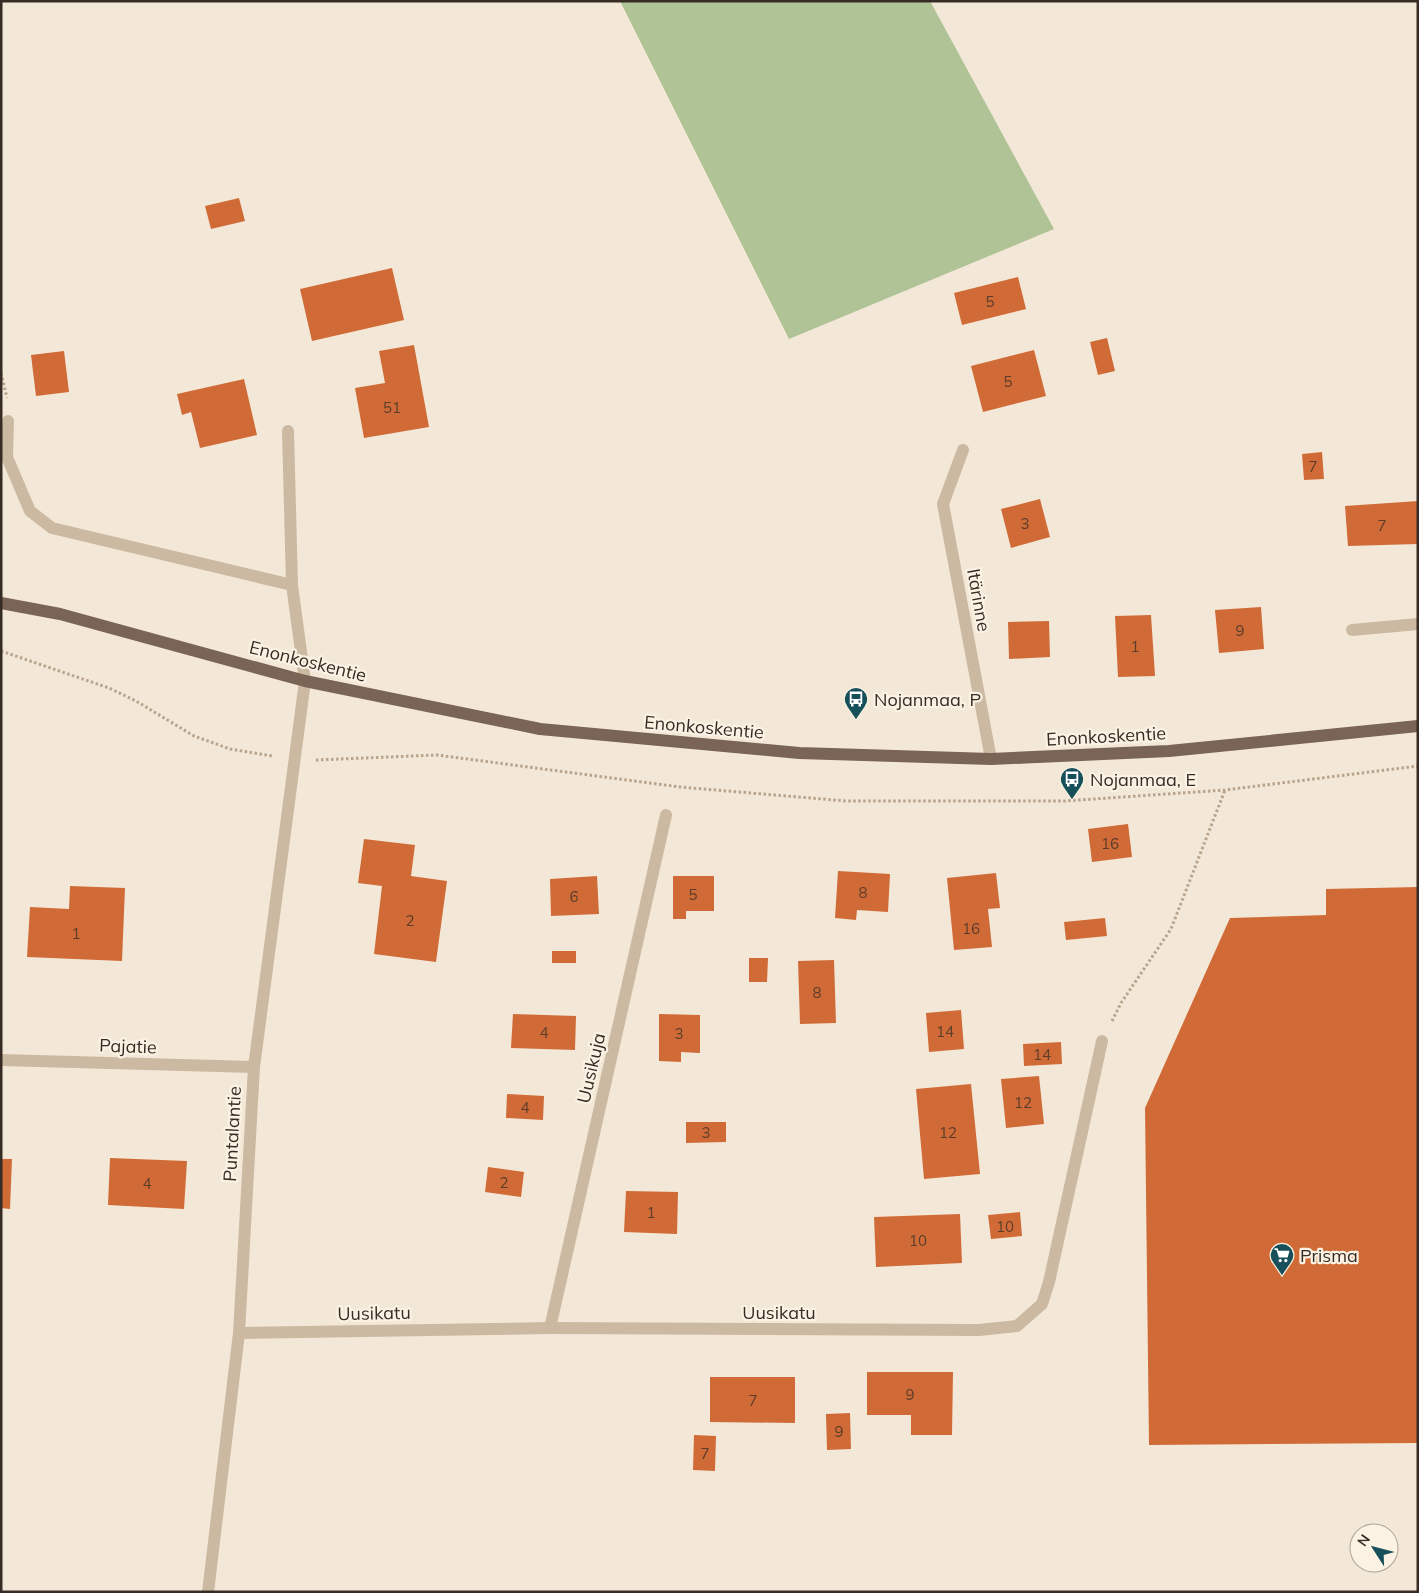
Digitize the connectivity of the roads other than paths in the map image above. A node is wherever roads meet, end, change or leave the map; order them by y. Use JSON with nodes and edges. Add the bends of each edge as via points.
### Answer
{"nodes":[{"id":1,"x":8,"y":421,"type":"dead end"},
{"id":2,"x":288,"y":431,"type":"dead end"},
{"id":3,"x":963,"y":450,"type":"dead end"},
{"id":4,"x":292,"y":585,"type":"junction"},
{"id":5,"x":1,"y":603,"type":"edge"},
{"id":6,"x":1418,"y":624,"type":"edge"},
{"id":7,"x":1352,"y":630,"type":"dead end"},
{"id":8,"x":304,"y":680,"type":"junction"},
{"id":9,"x":1418,"y":726,"type":"edge"},
{"id":10,"x":991,"y":759,"type":"junction"},
{"id":11,"x":666,"y":816,"type":"dead end"},
{"id":12,"x":1102,"y":1042,"type":"road end"},
{"id":13,"x":1,"y":1060,"type":"edge"},
{"id":14,"x":254,"y":1067,"type":"junction"},
{"id":15,"x":550,"y":1328,"type":"junction"},
{"id":16,"x":239,"y":1333,"type":"junction"},
{"id":17,"x":208,"y":1592,"type":"edge"}],
"edges":[{"from":1,"to":4,"type":"street","via":[[7,457],[30,511],[52,528]]},
{"from":2,"to":4,"type":"street","name":"Puntalantie"},
{"from":3,"to":10,"type":"street","name":"Itärinne","via":[[944,504]]},
{"from":4,"to":8,"type":"street","name":"Puntalantie"},
{"from":5,"to":8,"type":"main road","name":"Enonkoskentie","via":[[60,614]]},
{"from":6,"to":7,"type":"street"},
{"from":8,"to":10,"type":"main road","name":"Enonkoskentie","via":[[540,730],[799,753]]},
{"from":8,"to":14,"type":"street","name":"Puntalantie"},
{"from":9,"to":10,"type":"main road","name":"Enonkoskentie","via":[[1170,751]]},
{"from":11,"to":15,"type":"street","name":"Uusikuja"},
{"from":12,"to":15,"type":"street","name":"Uusikatu","via":[[1049,1282],[1042,1304],[1017,1326],[979,1330]]},
{"from":13,"to":14,"type":"street","name":"Pajatie"},
{"from":14,"to":16,"type":"street","name":"Puntalantie"},
{"from":15,"to":16,"type":"street","name":"Uusikatu"},
{"from":16,"to":17,"type":"street","name":"Puntalantie"}]}
